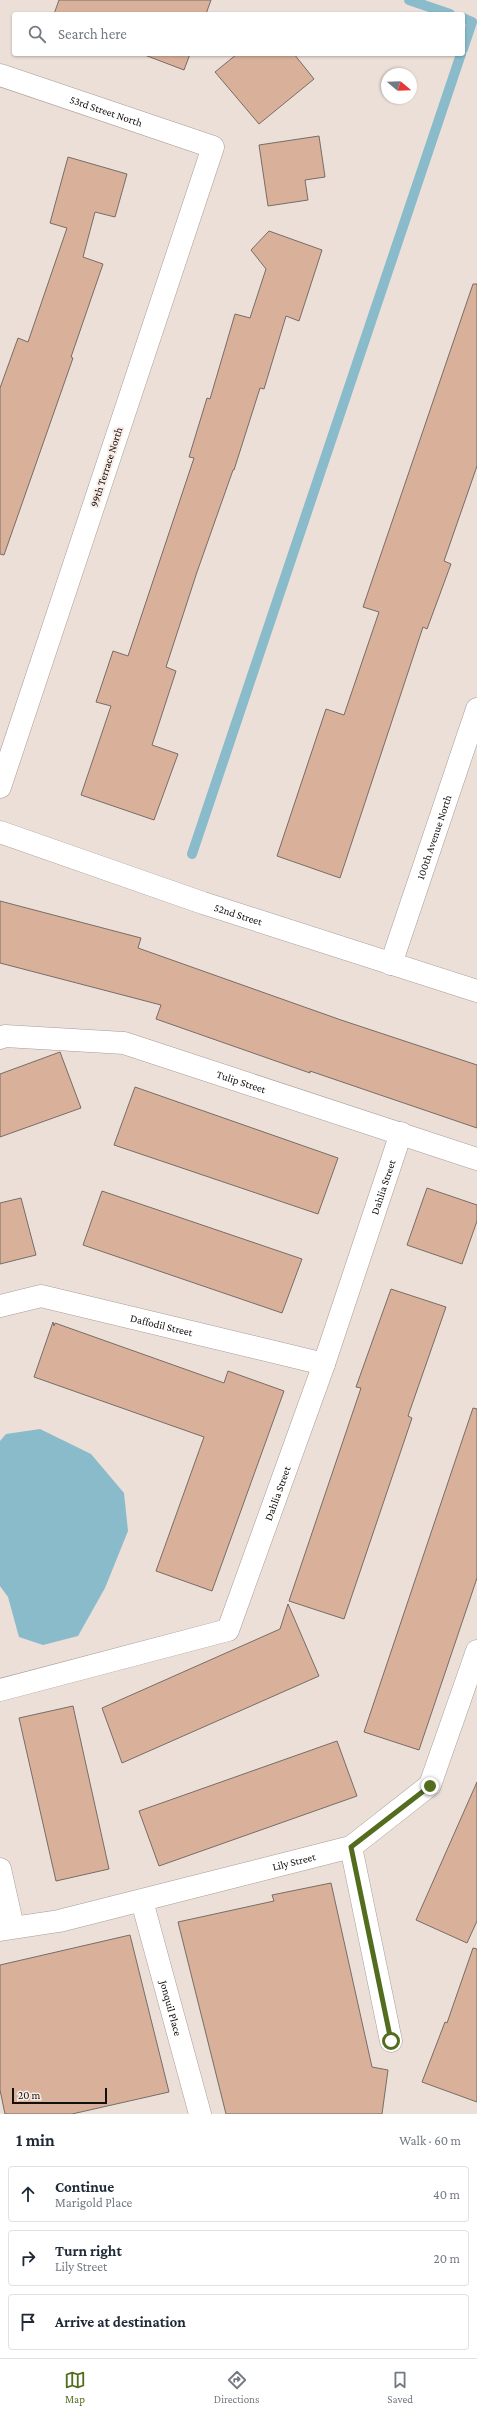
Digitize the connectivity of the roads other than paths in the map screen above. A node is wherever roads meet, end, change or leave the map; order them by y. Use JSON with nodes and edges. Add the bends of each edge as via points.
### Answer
{"nodes":[{"id":1,"x":0,"y":75,"type":"edge"},
{"id":2,"x":213,"y":147,"type":"joint"},
{"id":3,"x":477,"y":709,"type":"edge"},
{"id":4,"x":0,"y":787,"type":"edge"},
{"id":5,"x":0,"y":832,"type":"edge"},
{"id":6,"x":391,"y":964,"type":"junction"},
{"id":7,"x":477,"y":991,"type":"edge"},
{"id":8,"x":0,"y":1038,"type":"edge"},
{"id":9,"x":401,"y":1134,"type":"junction"},
{"id":10,"x":477,"y":1159,"type":"edge"},
{"id":11,"x":0,"y":1306,"type":"edge"},
{"id":12,"x":324,"y":1364,"type":"junction"},
{"id":13,"x":477,"y":1651,"type":"edge"},
{"id":14,"x":0,"y":1690,"type":"edge"},
{"id":15,"x":351,"y":1847,"type":"junction"},
{"id":16,"x":0,"y":1870,"type":"edge"},
{"id":17,"x":142,"y":1901,"type":"junction"},
{"id":18,"x":7,"y":1929,"type":"edge"},
{"id":19,"x":391,"y":2041,"type":"dead end"},
{"id":20,"x":200,"y":2114,"type":"edge"}],
"edges":[{"from":1,"to":2,"type":"street","name":"53rd Street North"},
{"from":2,"to":4,"type":"street","name":"99th Terrace North"},
{"from":3,"to":6,"type":"street","name":"100th Avenue North"},
{"from":5,"to":6,"type":"street","name":"52nd Street","via":[[203,903]]},
{"from":6,"to":7,"type":"street","name":"52nd Street"},
{"from":8,"to":9,"type":"street","name":"Tulip Street","via":[[5,1036],[124,1043]]},
{"from":9,"to":10,"type":"street","name":"Tulip Street"},
{"from":9,"to":12,"type":"street","name":"Dahlia Street"},
{"from":11,"to":12,"type":"street","name":"Daffodil Street","via":[[41,1296]]},
{"from":12,"to":14,"type":"street","name":"Dahlia Street","via":[[228,1630]]},
{"from":13,"to":15,"type":"street","name":"Lily Street","via":[[430,1786]]},
{"from":15,"to":17,"type":"street","name":"Lily Street"},
{"from":15,"to":19,"type":"street"},
{"from":16,"to":18,"type":"street"},
{"from":17,"to":18,"type":"street","name":"Lily Street","via":[[59,1921]]},
{"from":17,"to":20,"type":"street","name":"Jonquil Place"}]}
